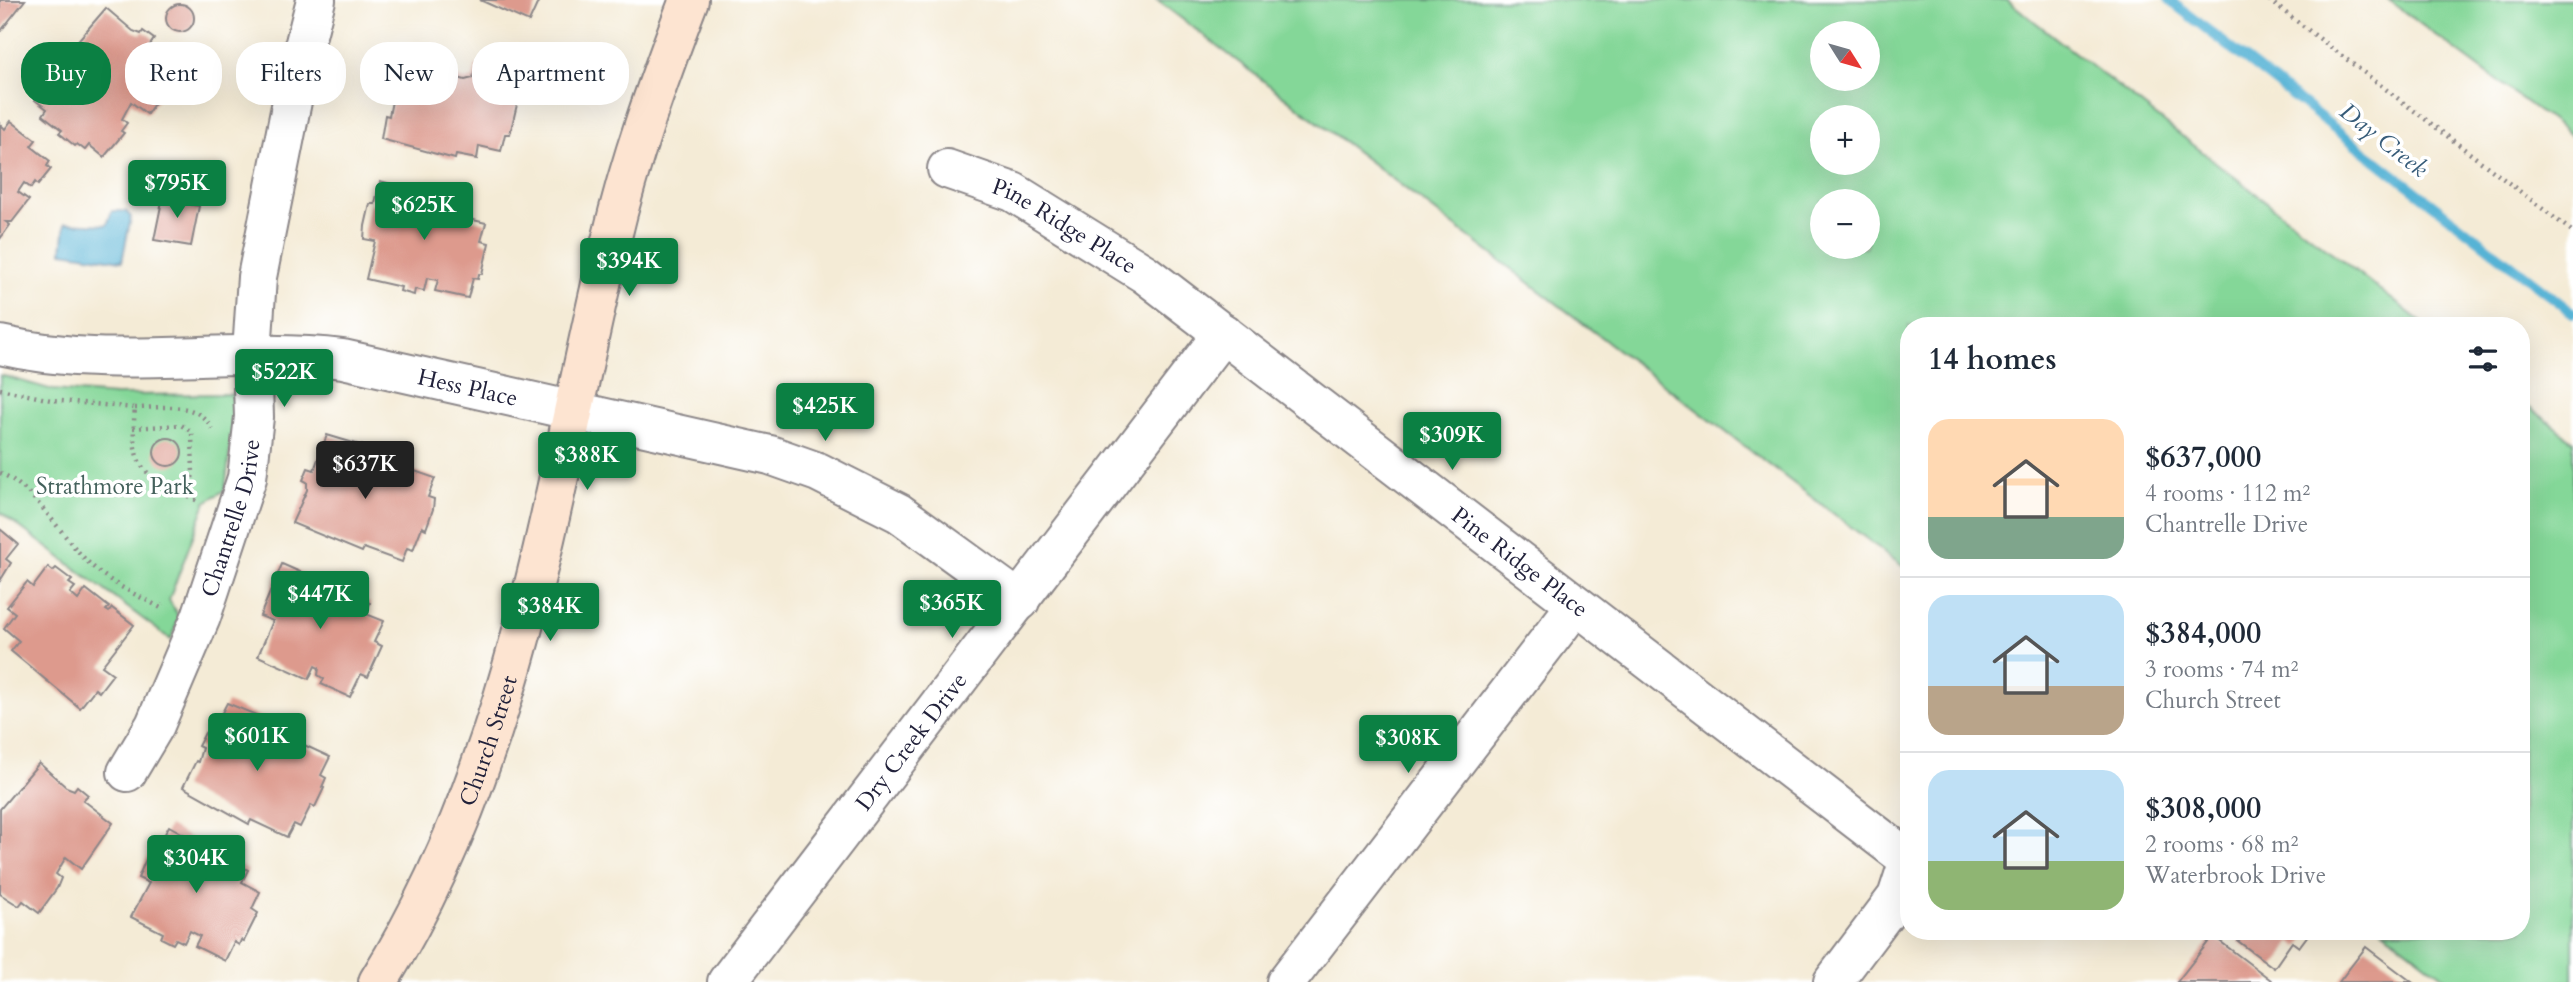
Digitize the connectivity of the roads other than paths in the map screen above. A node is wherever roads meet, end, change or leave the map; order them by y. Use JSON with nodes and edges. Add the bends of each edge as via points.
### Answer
{"nodes":[{"id":1,"x":316,"y":0,"type":"edge"},
{"id":2,"x":689,"y":0,"type":"edge"},
{"id":3,"x":947,"y":169,"type":"dead end"},
{"id":4,"x":1223,"y":332,"type":"junction"},
{"id":5,"x":0,"y":345,"type":"edge"},
{"id":6,"x":252,"y":353,"type":"junction"},
{"id":7,"x":574,"y":412,"type":"junction"},
{"id":8,"x":1020,"y":601,"type":"junction"},
{"id":9,"x":1576,"y":605,"type":"junction"},
{"id":10,"x":127,"y":772,"type":"dead end"},
{"id":11,"x":1900,"y":853,"type":"edge"},
{"id":12,"x":1900,"y":888,"type":"edge"},
{"id":13,"x":378,"y":982,"type":"edge"},
{"id":14,"x":727,"y":982,"type":"edge"},
{"id":15,"x":1286,"y":982,"type":"edge"},
{"id":16,"x":1833,"y":982,"type":"edge"}],
"edges":[{"from":1,"to":6,"type":"street","name":"Chantrelle Drive","via":[[265,229]]},
{"from":2,"to":7,"type":"main road","name":"Church Street","via":[[649,107],[611,239]]},
{"from":3,"to":4,"type":"street","name":"Pine Ridge Place","via":[[1013,192],[1145,274]]},
{"from":4,"to":8,"type":"street","name":"Dry Creek Drive"},
{"from":4,"to":9,"type":"street","name":"Pine Ridge Place"},
{"from":5,"to":6,"type":"street","name":"Hess Place","via":[[40,354],[106,359]]},
{"from":6,"to":7,"type":"street","name":"Hess Place","via":[[344,359]]},
{"from":6,"to":10,"type":"street","name":"Chantrelle Drive","via":[[252,449],[235,522],[170,692]]},
{"from":7,"to":8,"type":"street","name":"Hess Place","via":[[770,455],[818,472],[899,513]]},
{"from":7,"to":13,"type":"main road","name":"Church Street","via":[[526,620],[474,786],[419,908]]},
{"from":8,"to":14,"type":"street","name":"Dry Creek Drive"},
{"from":9,"to":11,"type":"street","name":"Pine Ridge Place"},
{"from":9,"to":15,"type":"street"},
{"from":12,"to":16,"type":"street"}]}
